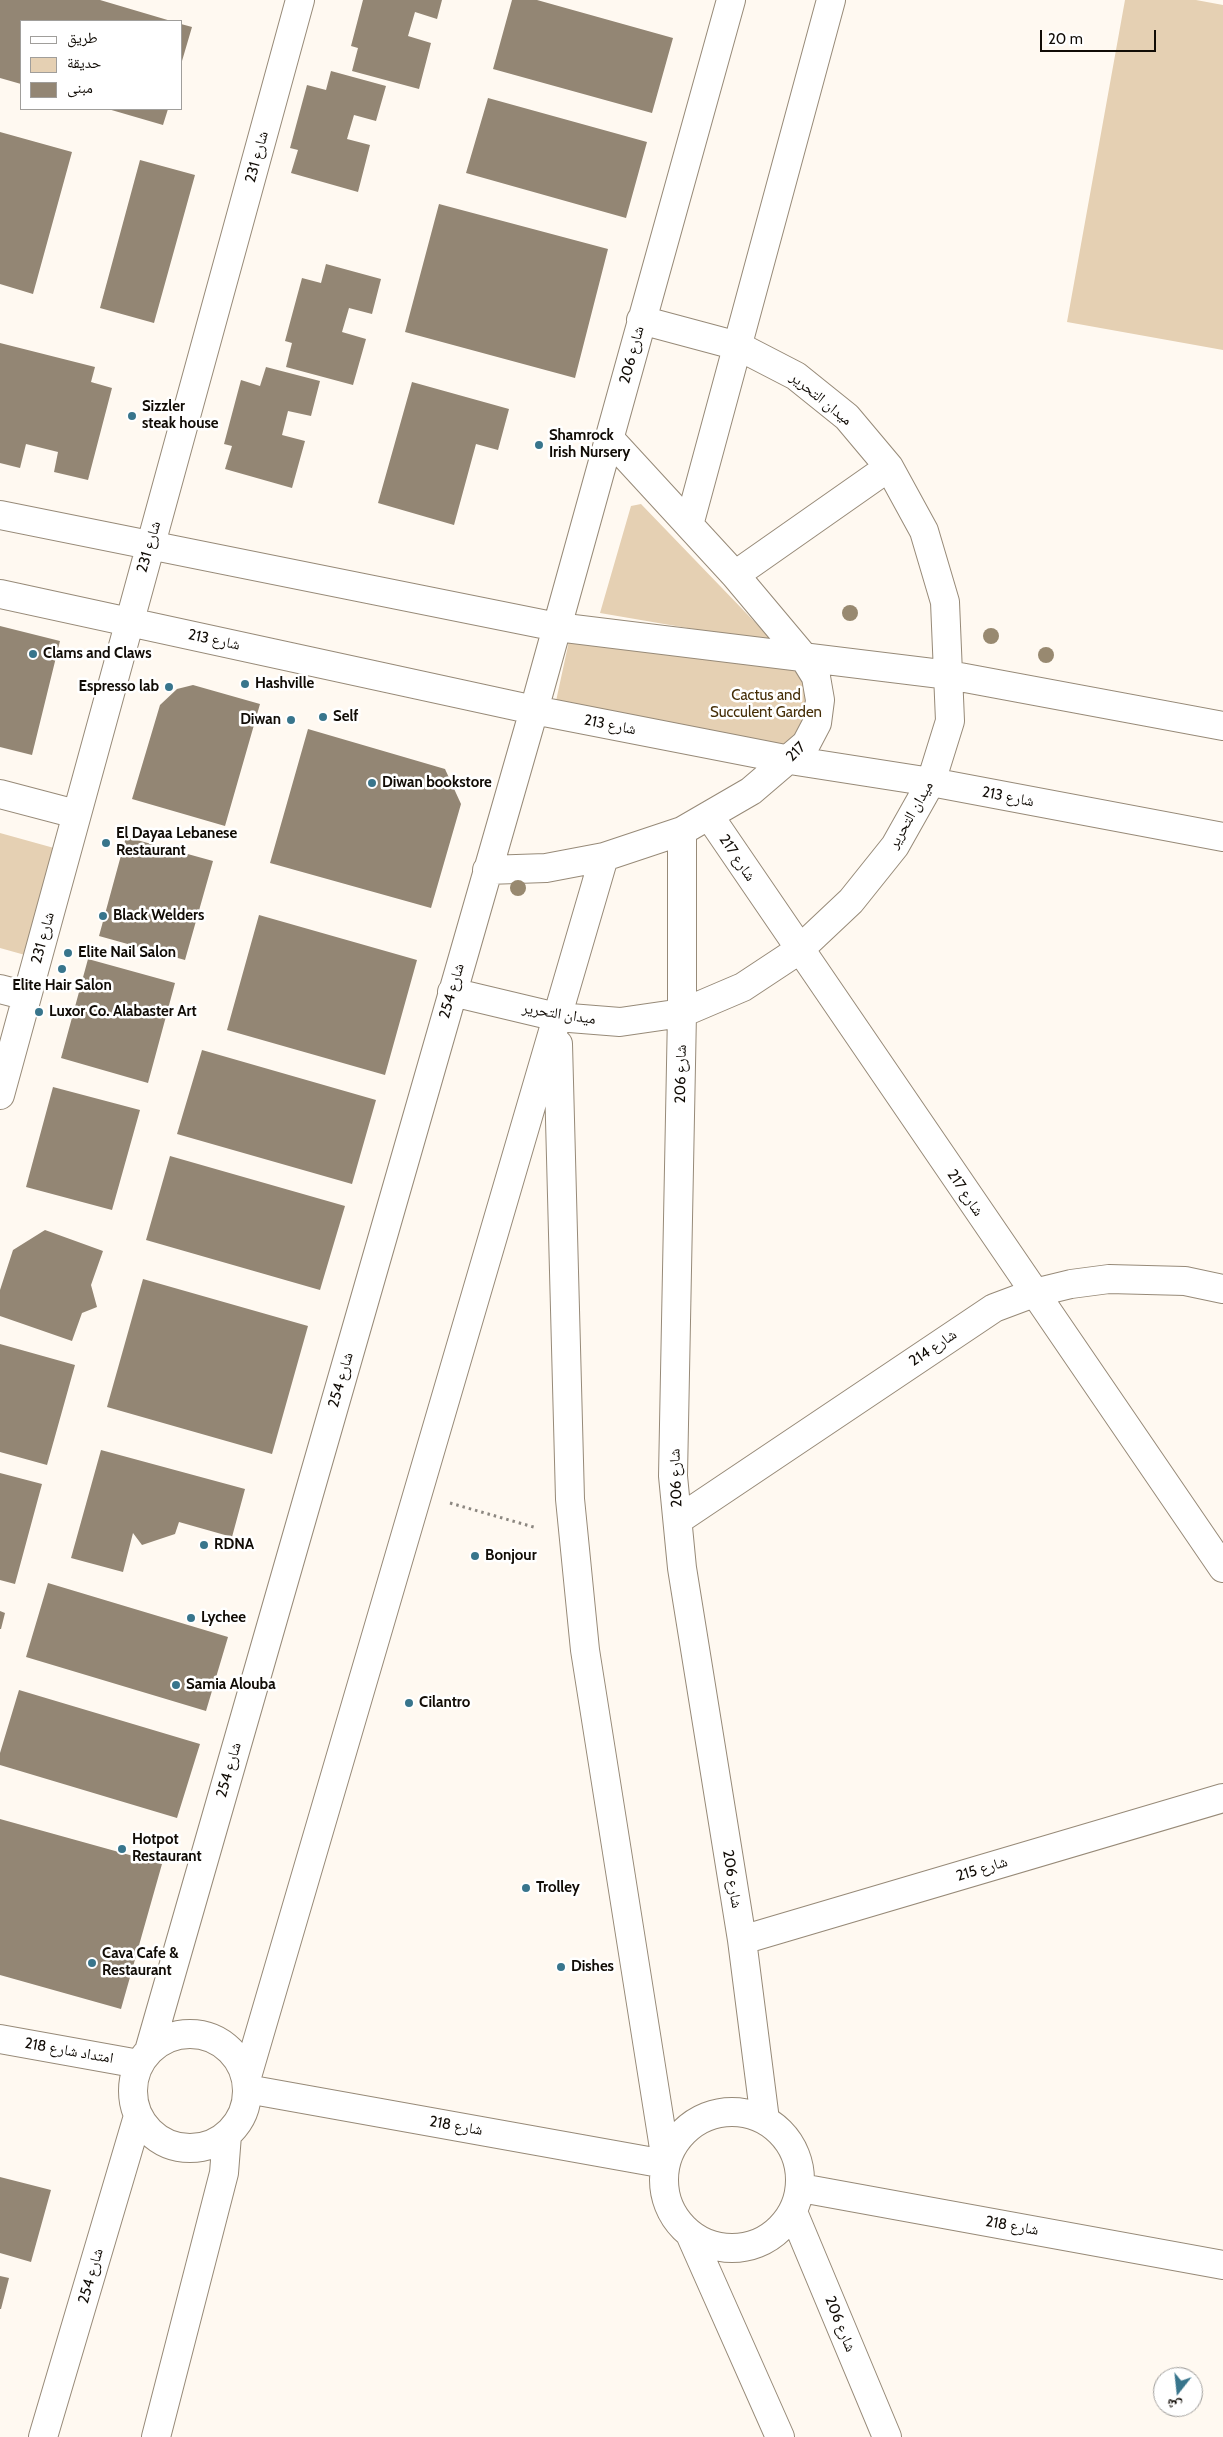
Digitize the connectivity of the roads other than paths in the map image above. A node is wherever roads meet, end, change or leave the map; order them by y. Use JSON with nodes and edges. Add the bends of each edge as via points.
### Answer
{"nodes":[{"id":1,"x":300,"y":0,"type":"edge"},
{"id":2,"x":732,"y":0,"type":"edge"},
{"id":3,"x":831,"y":0,"type":"edge"},
{"id":4,"x":642,"y":320,"type":"junction"},
{"id":5,"x":738,"y":346,"type":"junction"},
{"id":6,"x":609,"y":438,"type":"junction"},
{"id":7,"x":890,"y":467,"type":"junction"},
{"id":8,"x":0,"y":514,"type":"edge"},
{"id":9,"x":689,"y":525,"type":"junction"},
{"id":10,"x":150,"y":546,"type":"junction"},
{"id":11,"x":735,"y":575,"type":"junction"},
{"id":12,"x":0,"y":594,"type":"edge"},
{"id":13,"x":129,"y":621,"type":"junction"},
{"id":14,"x":557,"y":627,"type":"junction"},
{"id":15,"x":803,"y":656,"type":"junction"},
{"id":16,"x":949,"y":675,"type":"junction"},
{"id":17,"x":534,"y":710,"type":"junction"},
{"id":18,"x":1223,"y":726,"type":"edge"},
{"id":19,"x":790,"y":760,"type":"junction"},
{"id":20,"x":931,"y":782,"type":"junction"},
{"id":21,"x":0,"y":794,"type":"edge"},
{"id":22,"x":76,"y":814,"type":"junction"},
{"id":23,"x":710,"y":817,"type":"junction"},
{"id":24,"x":682,"y":831,"type":"junction"},
{"id":25,"x":1223,"y":837,"type":"edge"},
{"id":26,"x":604,"y":857,"type":"junction"},
{"id":27,"x":487,"y":870,"type":"junction"},
{"id":28,"x":799,"y":950,"type":"junction"},
{"id":29,"x":0,"y":989,"type":"edge"},
{"id":30,"x":452,"y":992,"type":"junction"},
{"id":31,"x":27,"y":996,"type":"junction"},
{"id":32,"x":682,"y":1013,"type":"junction"},
{"id":33,"x":557,"y":1017,"type":"junction"},
{"id":34,"x":0,"y":1095,"type":"edge"},
{"id":35,"x":1223,"y":1289,"type":"edge"},
{"id":36,"x":1034,"y":1293,"type":"junction"},
{"id":37,"x":678,"y":1520,"type":"junction"},
{"id":38,"x":1223,"y":1568,"type":"edge"},
{"id":39,"x":1223,"y":1798,"type":"edge"},
{"id":40,"x":742,"y":1940,"type":"junction"},
{"id":41,"x":0,"y":2039,"type":"edge"},
{"id":42,"x":144,"y":2058,"type":"junction"},
{"id":43,"x":247,"y":2084,"type":"junction"},
{"id":44,"x":138,"y":2116,"type":"junction"},
{"id":45,"x":765,"y":2120,"type":"junction"},
{"id":46,"x":227,"y":2135,"type":"junction"},
{"id":47,"x":665,"y":2162,"type":"junction"},
{"id":48,"x":797,"y":2200,"type":"junction"},
{"id":49,"x":690,"y":2234,"type":"junction"},
{"id":50,"x":1223,"y":2265,"type":"edge"},
{"id":51,"x":164,"y":2430,"type":"edge"},
{"id":52,"x":44,"y":2437,"type":"edge"},
{"id":53,"x":780,"y":2437,"type":"edge"},
{"id":54,"x":887,"y":2437,"type":"edge"}],
"edges":[{"from":1,"to":10,"type":"street","name":"شارع 231"},
{"from":2,"to":4,"type":"street","name":"شارع 206"},
{"from":3,"to":5,"type":"street"},
{"from":4,"to":5,"type":"street","name":"ميدان التحرير"},
{"from":4,"to":6,"type":"street","name":"شارع 206"},
{"from":5,"to":7,"type":"street","name":"ميدان التحرير","via":[[796,376],[847,417]]},
{"from":5,"to":9,"type":"street"},
{"from":6,"to":9,"type":"street","name":"217"},
{"from":6,"to":14,"type":"street","name":"شارع 206"},
{"from":7,"to":11,"type":"street"},
{"from":7,"to":16,"type":"street","name":"ميدان التحرير","via":[[924,531],[945,602]]},
{"from":8,"to":10,"type":"street"},
{"from":9,"to":11,"type":"street","name":"217"},
{"from":10,"to":13,"type":"street","name":"شارع 231"},
{"from":10,"to":14,"type":"street"},
{"from":11,"to":15,"type":"street","name":"217"},
{"from":12,"to":13,"type":"street","name":"شارع 213"},
{"from":13,"to":17,"type":"street","name":"شارع 213"},
{"from":13,"to":22,"type":"street","name":"شارع 231"},
{"from":14,"to":15,"type":"street"},
{"from":14,"to":17,"type":"street","name":"شارع 206"},
{"from":15,"to":16,"type":"street"},
{"from":15,"to":19,"type":"street","name":"217","via":[[816,677],[820,700],[817,723],[810,737]]},
{"from":16,"to":18,"type":"street"},
{"from":16,"to":20,"type":"street","name":"ميدان التحرير","via":[[950,721]]},
{"from":17,"to":19,"type":"street","name":"شارع 213"},
{"from":17,"to":27,"type":"street","name":"شارع 254"},
{"from":19,"to":20,"type":"street","name":"شارع 213"},
{"from":19,"to":23,"type":"street","name":"217","via":[[751,791]]},
{"from":20,"to":25,"type":"street","name":"شارع 213"},
{"from":20,"to":28,"type":"street","name":"ميدان التحرير","via":[[889,853],[851,901]]},
{"from":21,"to":22,"type":"street"},
{"from":22,"to":31,"type":"street","name":"شارع 231"},
{"from":23,"to":24,"type":"street","name":"217"},
{"from":23,"to":28,"type":"street","name":"شارع 217"},
{"from":24,"to":26,"type":"street","name":"217"},
{"from":24,"to":32,"type":"street","name":"شارع 206"},
{"from":26,"to":27,"type":"street","name":"217","via":[[546,868]]},
{"from":26,"to":33,"type":"street"},
{"from":27,"to":30,"type":"street","name":"شارع 254"},
{"from":28,"to":32,"type":"street","name":"ميدان التحرير","via":[[743,987]]},
{"from":28,"to":36,"type":"street","name":"شارع 217"},
{"from":29,"to":31,"type":"street"},
{"from":30,"to":33,"type":"street","name":"ميدان التحرير"},
{"from":30,"to":42,"type":"street","name":"شارع 254"},
{"from":31,"to":34,"type":"street","name":"شارع 231"},
{"from":32,"to":33,"type":"street","name":"ميدان التحرير","via":[[620,1022]]},
{"from":32,"to":37,"type":"street","name":"شارع 206","via":[[673,1476]]},
{"from":33,"to":43,"type":"street"},
{"from":33,"to":47,"type":"street","via":[[574,1538],[585,1650]]},
{"from":35,"to":36,"type":"street","name":"شارع 214","via":[[1185,1281],[1109,1279]]},
{"from":36,"to":37,"type":"street","name":"شارع 214","via":[[994,1308]]},
{"from":36,"to":38,"type":"street","name":"شارع 217"},
{"from":37,"to":40,"type":"street","name":"شارع 206","via":[[682,1568]]},
{"from":39,"to":40,"type":"street","name":"شارع 215"},
{"from":40,"to":45,"type":"street","name":"شارع 206"},
{"from":41,"to":42,"type":"street","name":"امتداد شارع 218"},
{"from":42,"to":43,"type":"street","via":[[161,2042],[175,2036],[206,2036],[220,2042],[232,2053],[241,2065]]},
{"from":42,"to":44,"type":"street","via":[[133,2081],[132,2099]]},
{"from":43,"to":46,"type":"street","via":[[242,2114]]},
{"from":43,"to":47,"type":"street","name":"شارع 218"},
{"from":44,"to":46,"type":"street","via":[[162,2141],[178,2147],[212,2144]]},
{"from":44,"to":52,"type":"street","name":"شارع 254"},
{"from":45,"to":47,"type":"street","via":[[742,2112],[717,2112],[694,2122],[677,2139]]},
{"from":45,"to":48,"type":"street","via":[[782,2132],[793,2148],[800,2168]]},
{"from":46,"to":51,"type":"street","via":[[224,2173]]},
{"from":47,"to":49,"type":"street","via":[[667,2202],[676,2220]]},
{"from":48,"to":49,"type":"street","via":[[782,2228],[766,2240],[747,2247],[727,2248],[708,2244]]},
{"from":48,"to":50,"type":"street","name":"شارع 218"},
{"from":48,"to":54,"type":"street","name":"شارع 206"},
{"from":49,"to":53,"type":"street"}]}
